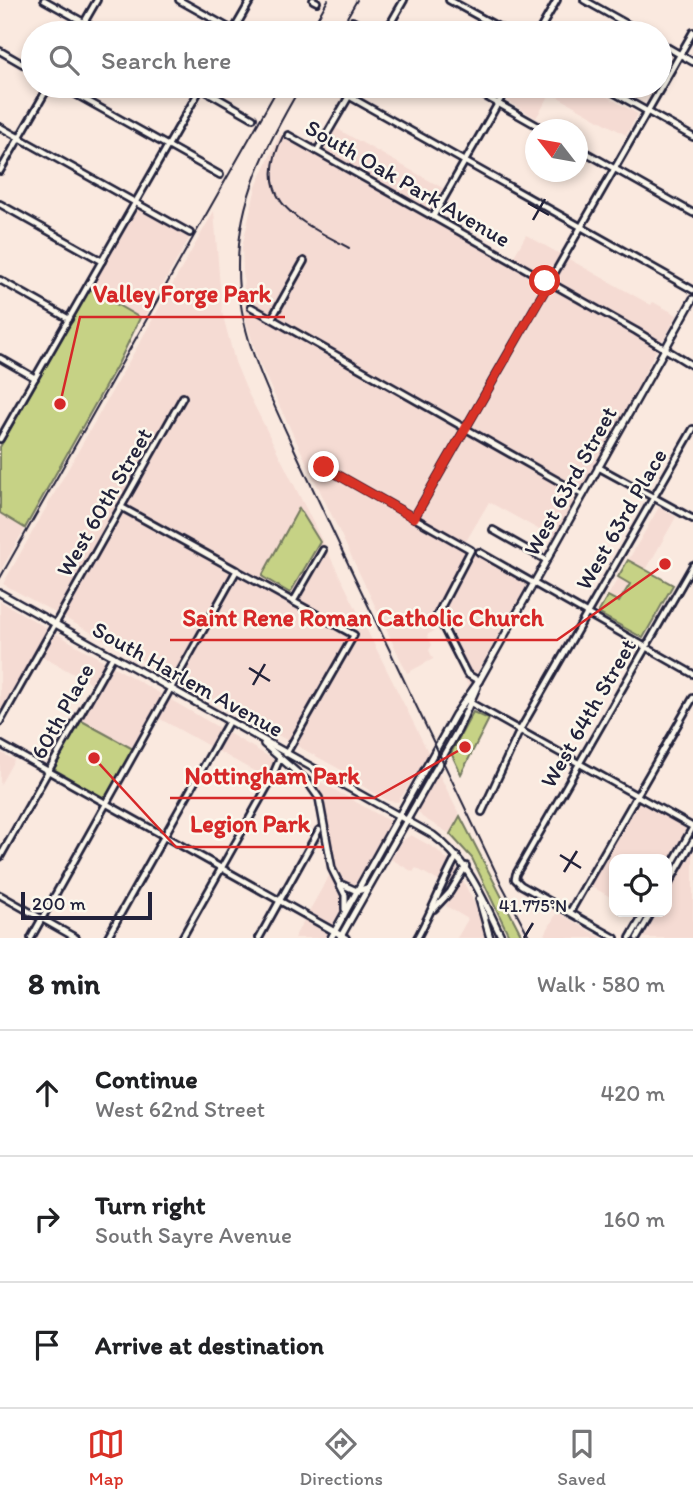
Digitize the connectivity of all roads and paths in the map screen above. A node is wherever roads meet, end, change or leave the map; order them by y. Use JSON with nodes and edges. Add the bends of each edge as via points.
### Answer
{"nodes":[{"id":1,"x":44,"y":0,"type":"edge"},
{"id":2,"x":97,"y":0,"type":"edge"},
{"id":3,"x":179,"y":0,"type":"edge"},
{"id":4,"x":251,"y":0,"type":"edge"},
{"id":5,"x":404,"y":0,"type":"edge"},
{"id":6,"x":449,"y":0,"type":"edge"},
{"id":7,"x":557,"y":0,"type":"edge"},
{"id":8,"x":584,"y":0,"type":"edge"},
{"id":9,"x":81,"y":21,"type":"edge"},
{"id":10,"x":85,"y":21,"type":"edge"},
{"id":11,"x":215,"y":21,"type":"edge"},
{"id":12,"x":240,"y":21,"type":"edge"},
{"id":13,"x":392,"y":21,"type":"edge"},
{"id":14,"x":487,"y":21,"type":"edge"},
{"id":15,"x":545,"y":21,"type":"edge"},
{"id":16,"x":622,"y":21,"type":"edge"},
{"id":17,"x":693,"y":32,"type":"edge"},
{"id":18,"x":672,"y":50,"type":"edge"},
{"id":19,"x":0,"y":51,"type":"edge"},
{"id":20,"x":680,"y":54,"type":"junction"},
{"id":21,"x":693,"y":62,"type":"edge"},
{"id":22,"x":21,"y":63,"type":"edge"},
{"id":23,"x":672,"y":68,"type":"edge"},
{"id":24,"x":41,"y":98,"type":"edge"},
{"id":25,"x":82,"y":98,"type":"edge"},
{"id":26,"x":194,"y":98,"type":"edge"},
{"id":27,"x":219,"y":98,"type":"edge"},
{"id":28,"x":348,"y":98,"type":"edge"},
{"id":29,"x":353,"y":98,"type":"edge"},
{"id":30,"x":489,"y":98,"type":"edge"},
{"id":31,"x":501,"y":98,"type":"edge"},
{"id":32,"x":622,"y":98,"type":"edge"},
{"id":33,"x":655,"y":98,"type":"edge"},
{"id":34,"x":498,"y":103,"type":"junction"},
{"id":35,"x":647,"y":112,"type":"junction"},
{"id":36,"x":253,"y":118,"type":"dead end"},
{"id":37,"x":526,"y":119,"type":"edge"},
{"id":38,"x":0,"y":127,"type":"edge"},
{"id":39,"x":288,"y":135,"type":"dead end"},
{"id":40,"x":693,"y":137,"type":"edge"},
{"id":41,"x":19,"y":138,"type":"junction"},
{"id":42,"x":168,"y":146,"type":"junction"},
{"id":43,"x":317,"y":151,"type":"junction"},
{"id":44,"x":588,"y":154,"type":"edge"},
{"id":45,"x":465,"y":162,"type":"junction"},
{"id":46,"x":615,"y":169,"type":"junction"},
{"id":47,"x":0,"y":171,"type":"edge"},
{"id":48,"x":220,"y":175,"type":"dead end"},
{"id":49,"x":135,"y":203,"type":"junction"},
{"id":50,"x":0,"y":204,"type":"edge"},
{"id":51,"x":693,"y":213,"type":"edge"},
{"id":52,"x":433,"y":217,"type":"junction"},
{"id":53,"x":582,"y":226,"type":"junction"},
{"id":54,"x":190,"y":233,"type":"dead end"},
{"id":55,"x":102,"y":261,"type":"junction"},
{"id":56,"x":304,"y":261,"type":"dead end"},
{"id":57,"x":0,"y":280,"type":"edge"},
{"id":58,"x":549,"y":283,"type":"junction"},
{"id":59,"x":693,"y":289,"type":"edge"},
{"id":60,"x":693,"y":299,"type":"edge"},
{"id":61,"x":251,"y":307,"type":"dead end"},
{"id":62,"x":272,"y":318,"type":"junction"},
{"id":63,"x":69,"y":319,"type":"junction"},
{"id":64,"x":664,"y":348,"type":"junction"},
{"id":65,"x":0,"y":358,"type":"edge"},
{"id":66,"x":693,"y":366,"type":"edge"},
{"id":67,"x":35,"y":378,"type":"junction"},
{"id":68,"x":183,"y":397,"type":"dead end"},
{"id":69,"x":466,"y":428,"type":"junction"},
{"id":70,"x":693,"y":429,"type":"edge"},
{"id":71,"x":0,"y":437,"type":"edge"},
{"id":72,"x":324,"y":467,"type":"dead end"},
{"id":73,"x":598,"y":467,"type":"junction"},
{"id":74,"x":583,"y":495,"type":"junction"},
{"id":75,"x":654,"y":498,"type":"junction"},
{"id":76,"x":121,"y":506,"type":"junction"},
{"id":77,"x":414,"y":518,"type":"junction"},
{"id":78,"x":693,"y":519,"type":"edge"},
{"id":79,"x":493,"y":530,"type":"dead end"},
{"id":80,"x":323,"y":550,"type":"dead end"},
{"id":81,"x":479,"y":552,"type":"dead end"},
{"id":82,"x":546,"y":560,"type":"junction"},
{"id":83,"x":693,"y":565,"type":"edge"},
{"id":84,"x":237,"y":570,"type":"junction"},
{"id":85,"x":533,"y":583,"type":"junction"},
{"id":86,"x":0,"y":593,"type":"edge"},
{"id":87,"x":293,"y":601,"type":"junction"},
{"id":88,"x":587,"y":614,"type":"junction"},
{"id":89,"x":55,"y":624,"type":"junction"},
{"id":90,"x":646,"y":647,"type":"junction"},
{"id":91,"x":113,"y":656,"type":"junction"},
{"id":92,"x":693,"y":674,"type":"edge"},
{"id":93,"x":479,"y":681,"type":"junction"},
{"id":94,"x":171,"y":688,"type":"junction"},
{"id":95,"x":693,"y":698,"type":"edge"},
{"id":96,"x":468,"y":701,"type":"junction"},
{"id":97,"x":229,"y":721,"type":"junction"},
{"id":98,"x":0,"y":722,"type":"edge"},
{"id":99,"x":520,"y":730,"type":"junction"},
{"id":100,"x":254,"y":735,"type":"junction"},
{"id":101,"x":0,"y":744,"type":"edge"},
{"id":102,"x":286,"y":754,"type":"junction"},
{"id":103,"x":280,"y":758,"type":"junction"},
{"id":104,"x":579,"y":764,"type":"junction"},
{"id":105,"x":48,"y":771,"type":"junction"},
{"id":106,"x":637,"y":796,"type":"junction"},
{"id":107,"x":106,"y":803,"type":"junction"},
{"id":108,"x":482,"y":812,"type":"dead end"},
{"id":109,"x":398,"y":816,"type":"junction"},
{"id":110,"x":406,"y":820,"type":"junction"},
{"id":111,"x":693,"y":827,"type":"edge"},
{"id":112,"x":319,"y":830,"type":"dead end"},
{"id":113,"x":164,"y":836,"type":"junction"},
{"id":114,"x":693,"y":841,"type":"edge"},
{"id":115,"x":458,"y":856,"type":"junction"},
{"id":116,"x":0,"y":857,"type":"edge"},
{"id":117,"x":672,"y":864,"type":"edge"},
{"id":118,"x":466,"y":866,"type":"junction"},
{"id":119,"x":221,"y":868,"type":"junction"},
{"id":120,"x":672,"y":878,"type":"edge"},
{"id":121,"x":336,"y":880,"type":"junction"},
{"id":122,"x":476,"y":885,"type":"junction"},
{"id":123,"x":370,"y":886,"type":"junction"},
{"id":124,"x":357,"y":891,"type":"junction"},
{"id":125,"x":0,"y":895,"type":"edge"},
{"id":126,"x":280,"y":901,"type":"junction"},
{"id":127,"x":570,"y":912,"type":"junction"},
{"id":128,"x":345,"y":913,"type":"junction"},
{"id":129,"x":431,"y":913,"type":"junction"},
{"id":130,"x":642,"y":917,"type":"edge"},
{"id":131,"x":649,"y":917,"type":"edge"},
{"id":132,"x":41,"y":919,"type":"junction"},
{"id":133,"x":333,"y":935,"type":"edge"},
{"id":134,"x":343,"y":937,"type":"edge"},
{"id":135,"x":31,"y":938,"type":"edge"},
{"id":136,"x":76,"y":938,"type":"edge"},
{"id":137,"x":107,"y":938,"type":"edge"},
{"id":138,"x":182,"y":938,"type":"edge"},
{"id":139,"x":259,"y":938,"type":"edge"},
{"id":140,"x":417,"y":938,"type":"edge"},
{"id":141,"x":490,"y":938,"type":"edge"},
{"id":142,"x":502,"y":938,"type":"edge"},
{"id":143,"x":615,"y":938,"type":"edge"},
{"id":144,"x":630,"y":938,"type":"edge"},
{"id":145,"x":637,"y":938,"type":"edge"}],
"edges":[{"from":1,"to":9,"type":"street"},
{"from":2,"to":10,"type":"street"},
{"from":3,"to":11,"type":"street"},
{"from":4,"to":12,"type":"street"},
{"from":5,"to":13,"type":"street"},
{"from":6,"to":14,"type":"street"},
{"from":7,"to":15,"type":"street"},
{"from":8,"to":16,"type":"street"},
{"from":17,"to":20,"type":"street"},
{"from":18,"to":20,"type":"street"},
{"from":19,"to":22,"type":"street"},
{"from":20,"to":21,"type":"street"},
{"from":20,"to":23,"type":"street"},
{"from":24,"to":41,"type":"street"},
{"from":25,"to":42,"type":"street"},
{"from":26,"to":42,"type":"street"},
{"from":27,"to":36,"type":"street"},
{"from":28,"to":43,"type":"street"},
{"from":29,"to":45,"type":"street"},
{"from":30,"to":34,"type":"street"},
{"from":31,"to":34,"type":"street"},
{"from":32,"to":35,"type":"street"},
{"from":33,"to":35,"type":"street"},
{"from":34,"to":37,"type":"street"},
{"from":34,"to":45,"type":"street"},
{"from":35,"to":40,"type":"street"},
{"from":35,"to":46,"type":"street"},
{"from":38,"to":41,"type":"street"},
{"from":39,"to":43,"type":"street","name":"South Oak Park Avenue"},
{"from":41,"to":47,"type":"street"},
{"from":41,"to":49,"type":"street"},
{"from":42,"to":48,"type":"street"},
{"from":42,"to":49,"type":"street"},
{"from":43,"to":52,"type":"street","name":"South Oak Park Avenue"},
{"from":44,"to":46,"type":"street"},
{"from":45,"to":52,"type":"street"},
{"from":45,"to":53,"type":"street"},
{"from":46,"to":51,"type":"street"},
{"from":46,"to":53,"type":"street"},
{"from":49,"to":54,"type":"street"},
{"from":49,"to":55,"type":"street"},
{"from":50,"to":55,"type":"street"},
{"from":52,"to":58,"type":"street","name":"South Oak Park Avenue"},
{"from":53,"to":58,"type":"street"},
{"from":53,"to":59,"type":"street"},
{"from":55,"to":63,"type":"street"},
{"from":56,"to":62,"type":"street"},
{"from":57,"to":63,"type":"street"},
{"from":58,"to":64,"type":"street","name":"South Oak Park Avenue"},
{"from":58,"to":69,"type":"street"},
{"from":60,"to":64,"type":"main road","name":"West 63rd Street"},
{"from":61,"to":62,"type":"street"},
{"from":62,"to":69,"type":"street"},
{"from":63,"to":67,"type":"street"},
{"from":64,"to":66,"type":"street","name":"South Oak Park Avenue"},
{"from":64,"to":73,"type":"main road","name":"West 63rd Street"},
{"from":65,"to":67,"type":"street"},
{"from":67,"to":71,"type":"street"},
{"from":68,"to":76,"type":"street","name":"West 60th Street"},
{"from":69,"to":74,"type":"street"},
{"from":69,"to":77,"type":"street"},
{"from":70,"to":75,"type":"street","name":"West 63rd Place"},
{"from":72,"to":77,"type":"street"},
{"from":73,"to":74,"type":"main road","name":"West 63rd Street"},
{"from":73,"to":75,"type":"street"},
{"from":74,"to":82,"type":"main road","name":"West 63rd Street"},
{"from":75,"to":78,"type":"street"},
{"from":75,"to":88,"type":"street","name":"West 63rd Place"},
{"from":76,"to":84,"type":"street"},
{"from":76,"to":89,"type":"street","name":"West 60th Street"},
{"from":77,"to":93,"type":"street","via":[[471,550],[437,615],[467,674]]},
{"from":79,"to":82,"type":"street"},
{"from":80,"to":87,"type":"street"},
{"from":81,"to":85,"type":"street"},
{"from":82,"to":85,"type":"main road","name":"West 63rd Street"},
{"from":83,"to":90,"type":"street","name":"West 64th Street"},
{"from":84,"to":87,"type":"street"},
{"from":84,"to":94,"type":"street"},
{"from":85,"to":88,"type":"street"},
{"from":85,"to":93,"type":"main road","name":"West 63rd Street"},
{"from":86,"to":89,"type":"main road","name":"South Harlem Avenue"},
{"from":87,"to":102,"type":"street","via":[[354,635]]},
{"from":88,"to":90,"type":"street"},
{"from":88,"to":99,"type":"street","name":"West 63rd Place"},
{"from":89,"to":91,"type":"main road","name":"South Harlem Avenue"},
{"from":89,"to":98,"type":"street","name":"West 60th Street"},
{"from":90,"to":92,"type":"street"},
{"from":90,"to":104,"type":"street","name":"West 64th Street"},
{"from":91,"to":94,"type":"main road","name":"South Harlem Avenue"},
{"from":91,"to":105,"type":"street","name":"60th Place"},
{"from":93,"to":96,"type":"main road","name":"West 63rd Street"},
{"from":94,"to":97,"type":"main road","name":"South Harlem Avenue"},
{"from":94,"to":107,"type":"street"},
{"from":95,"to":106,"type":"street"},
{"from":96,"to":99,"type":"street"},
{"from":96,"to":109,"type":"main road","name":"West 63rd Street"},
{"from":96,"to":110,"type":"main road","name":"West 63rd Street"},
{"from":97,"to":100,"type":"main road","name":"South Harlem Avenue"},
{"from":97,"to":113,"type":"street"},
{"from":99,"to":104,"type":"street"},
{"from":99,"to":108,"type":"street","name":"West 63rd Place"},
{"from":100,"to":102,"type":"main road","name":"South Harlem Avenue"},
{"from":100,"to":103,"type":"main road"},
{"from":101,"to":105,"type":"street"},
{"from":102,"to":109,"type":"main road","name":"South Harlem Avenue"},
{"from":103,"to":119,"type":"street"},
{"from":103,"to":121,"type":"main road","via":[[319,798]]},
{"from":104,"to":106,"type":"street"},
{"from":104,"to":127,"type":"street","name":"West 64th Street","via":[[515,879]]},
{"from":105,"to":107,"type":"street"},
{"from":105,"to":116,"type":"street","name":"60th Place"},
{"from":106,"to":111,"type":"street"},
{"from":106,"to":127,"type":"street"},
{"from":107,"to":113,"type":"street"},
{"from":107,"to":132,"type":"street"},
{"from":109,"to":110,"type":"main road","name":"South Harlem Avenue"},
{"from":109,"to":124,"type":"main road","name":"West 63rd Street"},
{"from":110,"to":115,"type":"main road","name":"South Harlem Avenue"},
{"from":110,"to":123,"type":"main road","name":"West 63rd Street"},
{"from":111,"to":117,"type":"street"},
{"from":112,"to":126,"type":"street"},
{"from":113,"to":119,"type":"street"},
{"from":113,"to":137,"type":"street"},
{"from":114,"to":120,"type":"street"},
{"from":115,"to":118,"type":"main road","name":"South Harlem Avenue"},
{"from":115,"to":129,"type":"street"},
{"from":118,"to":122,"type":"main road","name":"South Harlem Avenue"},
{"from":118,"to":129,"type":"street"},
{"from":119,"to":126,"type":"street"},
{"from":119,"to":138,"type":"street"},
{"from":121,"to":124,"type":"main road"},
{"from":121,"to":128,"type":"main road","via":[[345,895]]},
{"from":122,"to":141,"type":"main road"},
{"from":122,"to":142,"type":"main road","name":"South Harlem Avenue"},
{"from":123,"to":124,"type":"main road"},
{"from":123,"to":134,"type":"main road","name":"West 63rd Street"},
{"from":124,"to":128,"type":"main road","name":"West 63rd Street"},
{"from":125,"to":132,"type":"street"},
{"from":126,"to":133,"type":"street"},
{"from":126,"to":139,"type":"street"},
{"from":127,"to":143,"type":"street"},
{"from":128,"to":133,"type":"main road","name":"West 63rd Street"},
{"from":129,"to":140,"type":"street"},
{"from":130,"to":144,"type":"street"},
{"from":131,"to":145,"type":"street"},
{"from":132,"to":135,"type":"street"},
{"from":132,"to":136,"type":"street"},
{"from":133,"to":134,"type":"street"}]}
